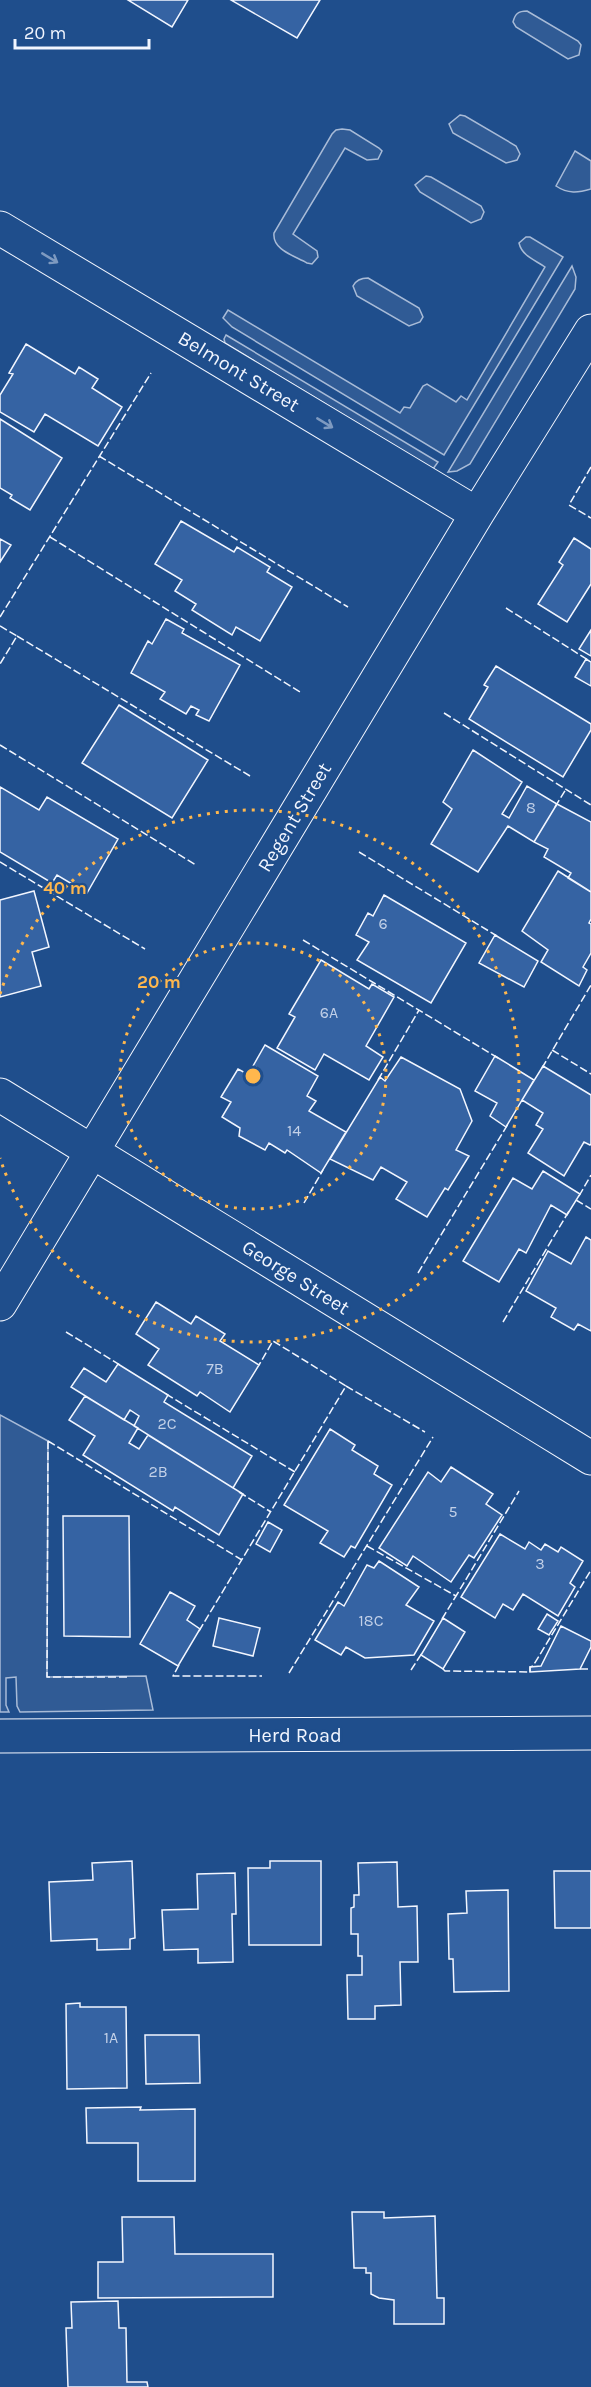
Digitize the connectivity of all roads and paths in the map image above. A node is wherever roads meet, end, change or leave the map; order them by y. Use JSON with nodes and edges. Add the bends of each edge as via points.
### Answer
{"nodes":[{"id":1,"x":0,"y":228,"type":"edge"},
{"id":2,"x":591,"y":331,"type":"edge"},
{"id":3,"x":477,"y":514,"type":"junction"},
{"id":4,"x":0,"y":1095,"type":"edge"},
{"id":5,"x":91,"y":1150,"type":"junction"},
{"id":6,"x":0,"y":1304,"type":"edge"},
{"id":7,"x":591,"y":1458,"type":"edge"},
{"id":8,"x":591,"y":1733,"type":"edge"},
{"id":9,"x":0,"y":1736,"type":"edge"}],
"edges":[{"from":1,"to":3,"type":"street","name":"Belmont Street","one_way":true},
{"from":2,"to":3,"type":"street","name":"Regent Street"},
{"from":3,"to":5,"type":"street","name":"Regent Street"},
{"from":4,"to":5,"type":"street","name":"George Street"},
{"from":5,"to":6,"type":"street","name":"Regent Street"},
{"from":5,"to":7,"type":"street","name":"George Street"},
{"from":8,"to":9,"type":"street","name":"Herd Road"}]}
